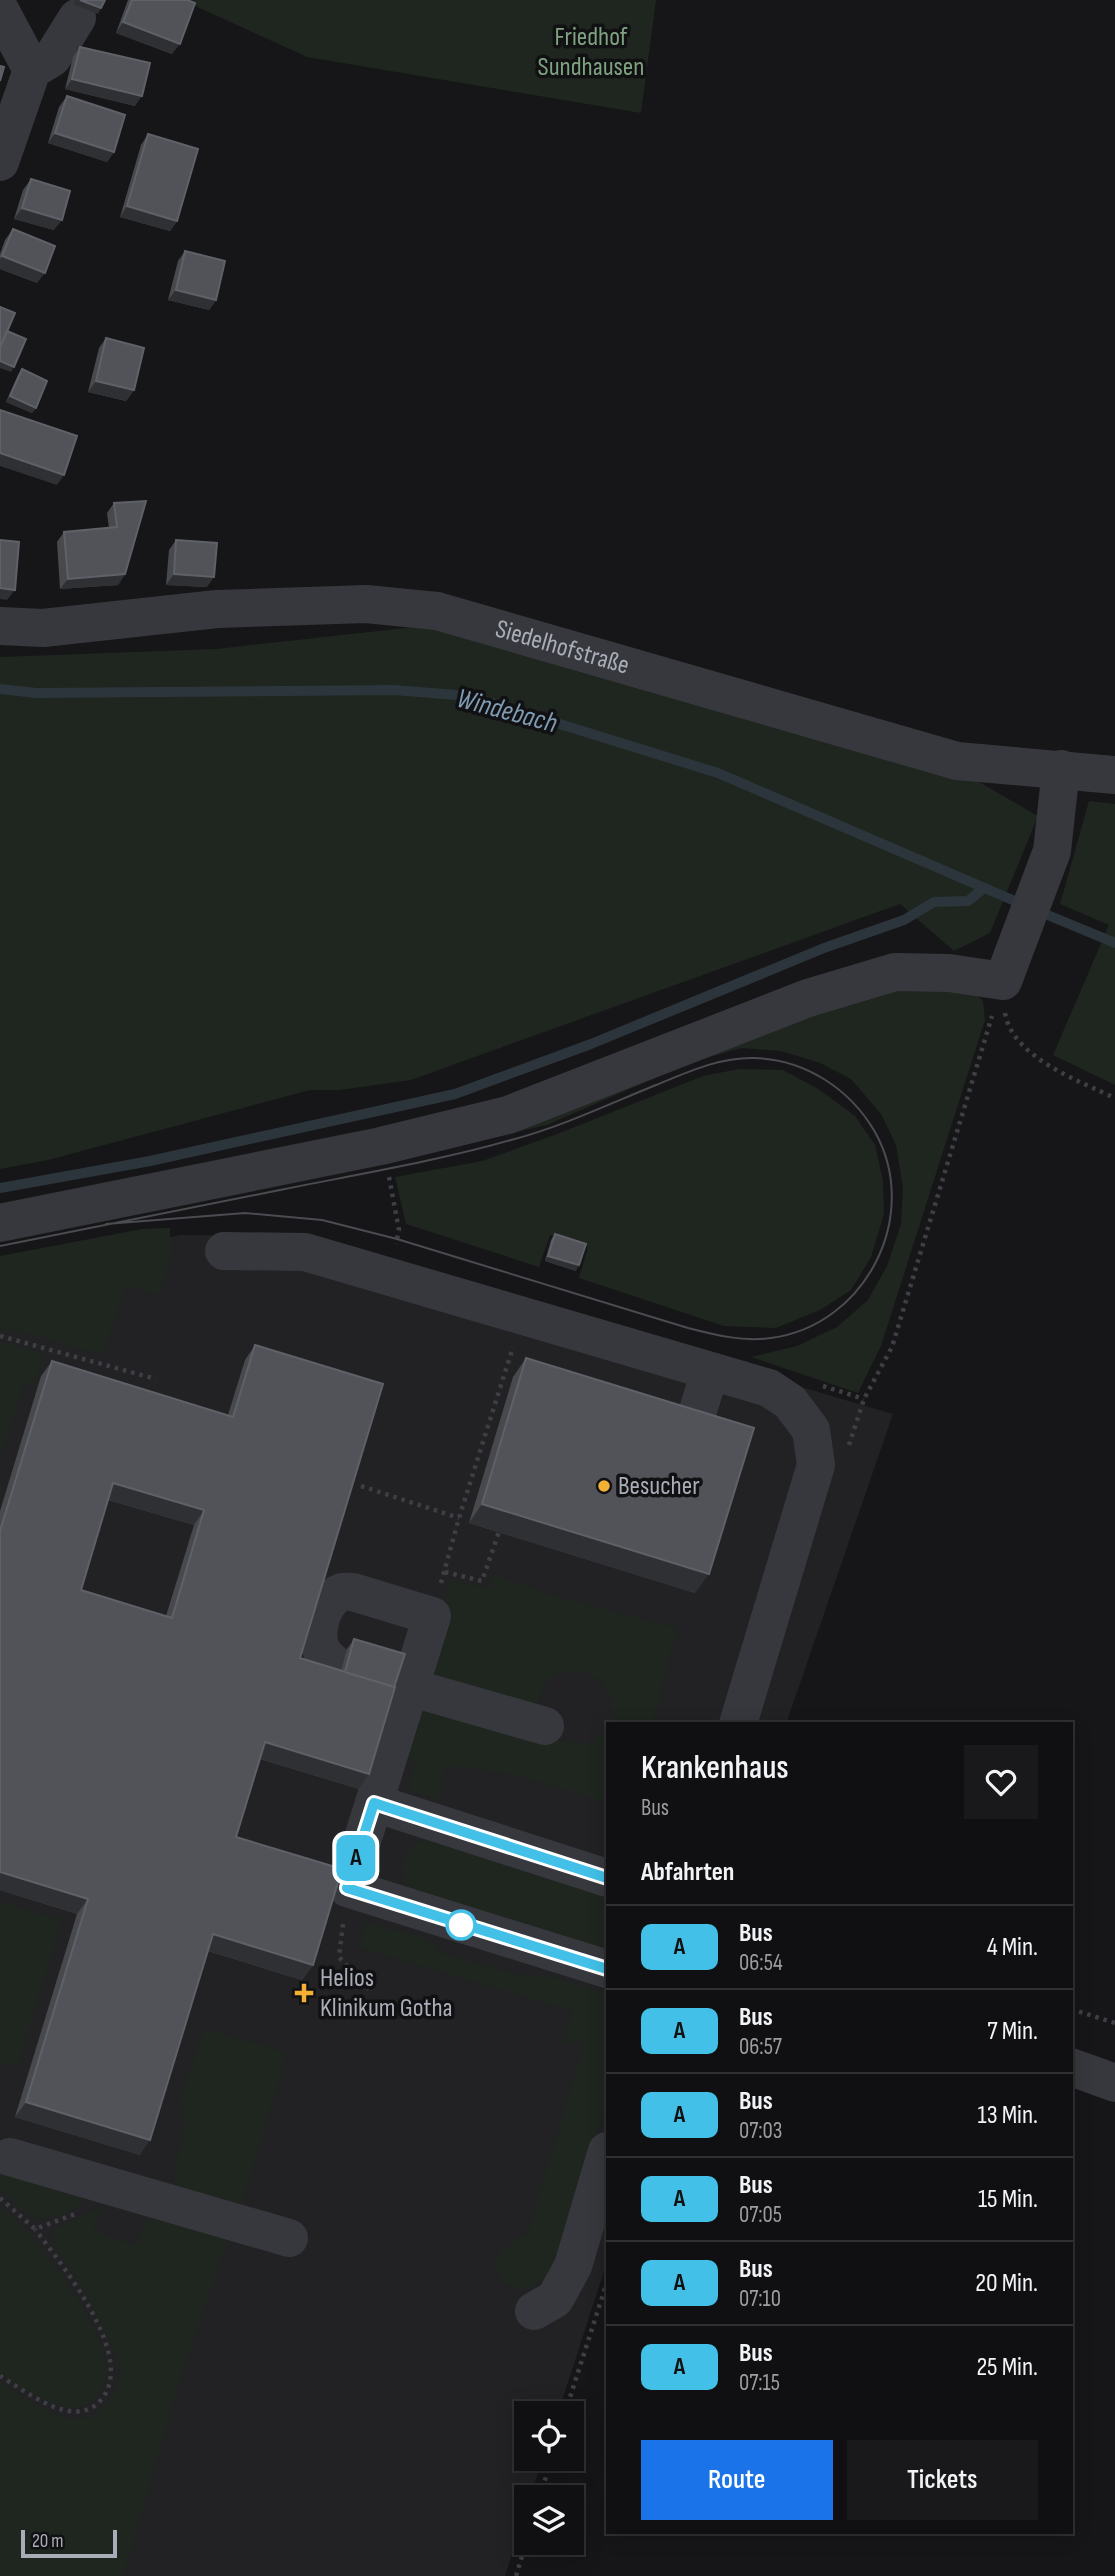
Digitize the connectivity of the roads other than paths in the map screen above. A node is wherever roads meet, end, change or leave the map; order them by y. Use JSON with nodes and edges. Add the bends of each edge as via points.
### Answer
{"nodes":[{"id":1,"x":0,"y":10,"type":"edge"},
{"id":2,"x":77,"y":18,"type":"dead end"},
{"id":3,"x":32,"y":70,"type":"junction"},
{"id":4,"x":0,"y":163,"type":"edge"},
{"id":5,"x":0,"y":626,"type":"edge"},
{"id":6,"x":1060,"y":769,"type":"junction"},
{"id":7,"x":1115,"y":775,"type":"edge"},
{"id":8,"x":0,"y":1223,"type":"edge"},
{"id":9,"x":224,"y":1251,"type":"dead end"},
{"id":10,"x":710,"y":1372,"type":"junction"},
{"id":11,"x":682,"y":1463,"type":"edge"},
{"id":12,"x":338,"y":1667,"type":"edge"},
{"id":13,"x":409,"y":1687,"type":"junction"},
{"id":14,"x":739,"y":1722,"type":"edge"},
{"id":15,"x":545,"y":1726,"type":"dead end"},
{"id":16,"x":374,"y":1803,"type":"junction"},
{"id":17,"x":606,"y":1878,"type":"edge"},
{"id":18,"x":606,"y":1969,"type":"edge"},
{"id":19,"x":1073,"y":2068,"type":"edge"},
{"id":20,"x":1115,"y":2082,"type":"edge"},
{"id":21,"x":606,"y":2154,"type":"edge"},
{"id":22,"x":10,"y":2157,"type":"dead end"},
{"id":23,"x":289,"y":2238,"type":"dead end"},
{"id":24,"x":534,"y":2311,"type":"dead end"}],
"edges":[{"from":1,"to":3,"type":"street"},
{"from":2,"to":3,"type":"street","via":[[52,58]]},
{"from":3,"to":4,"type":"street"},
{"from":5,"to":6,"type":"street","name":"Siedelhofstraße","via":[[43,628],[217,609],[366,604],[426,610],[957,761]]},
{"from":6,"to":7,"type":"street","name":"Siedelhofstraße"},
{"from":6,"to":8,"type":"street","via":[[1052,851],[1003,981],[949,972],[895,972],[808,998],[508,1115],[381,1146]]},
{"from":9,"to":10,"type":"street","via":[[305,1252]]},
{"from":10,"to":11,"type":"street"},
{"from":10,"to":14,"type":"street","via":[[769,1388],[790,1402],[811,1430],[816,1465]]},
{"from":12,"to":13,"type":"street","via":[[323,1652],[318,1631],[325,1607],[341,1592],[353,1592],[432,1616]]},
{"from":13,"to":15,"type":"street"},
{"from":13,"to":16,"type":"street"},
{"from":16,"to":17,"type":"street"},
{"from":16,"to":18,"type":"street","via":[[347,1888]]},
{"from":19,"to":20,"type":"street"},
{"from":21,"to":24,"type":"street","via":[[573,2266],[555,2299]]},
{"from":22,"to":23,"type":"street"}]}
